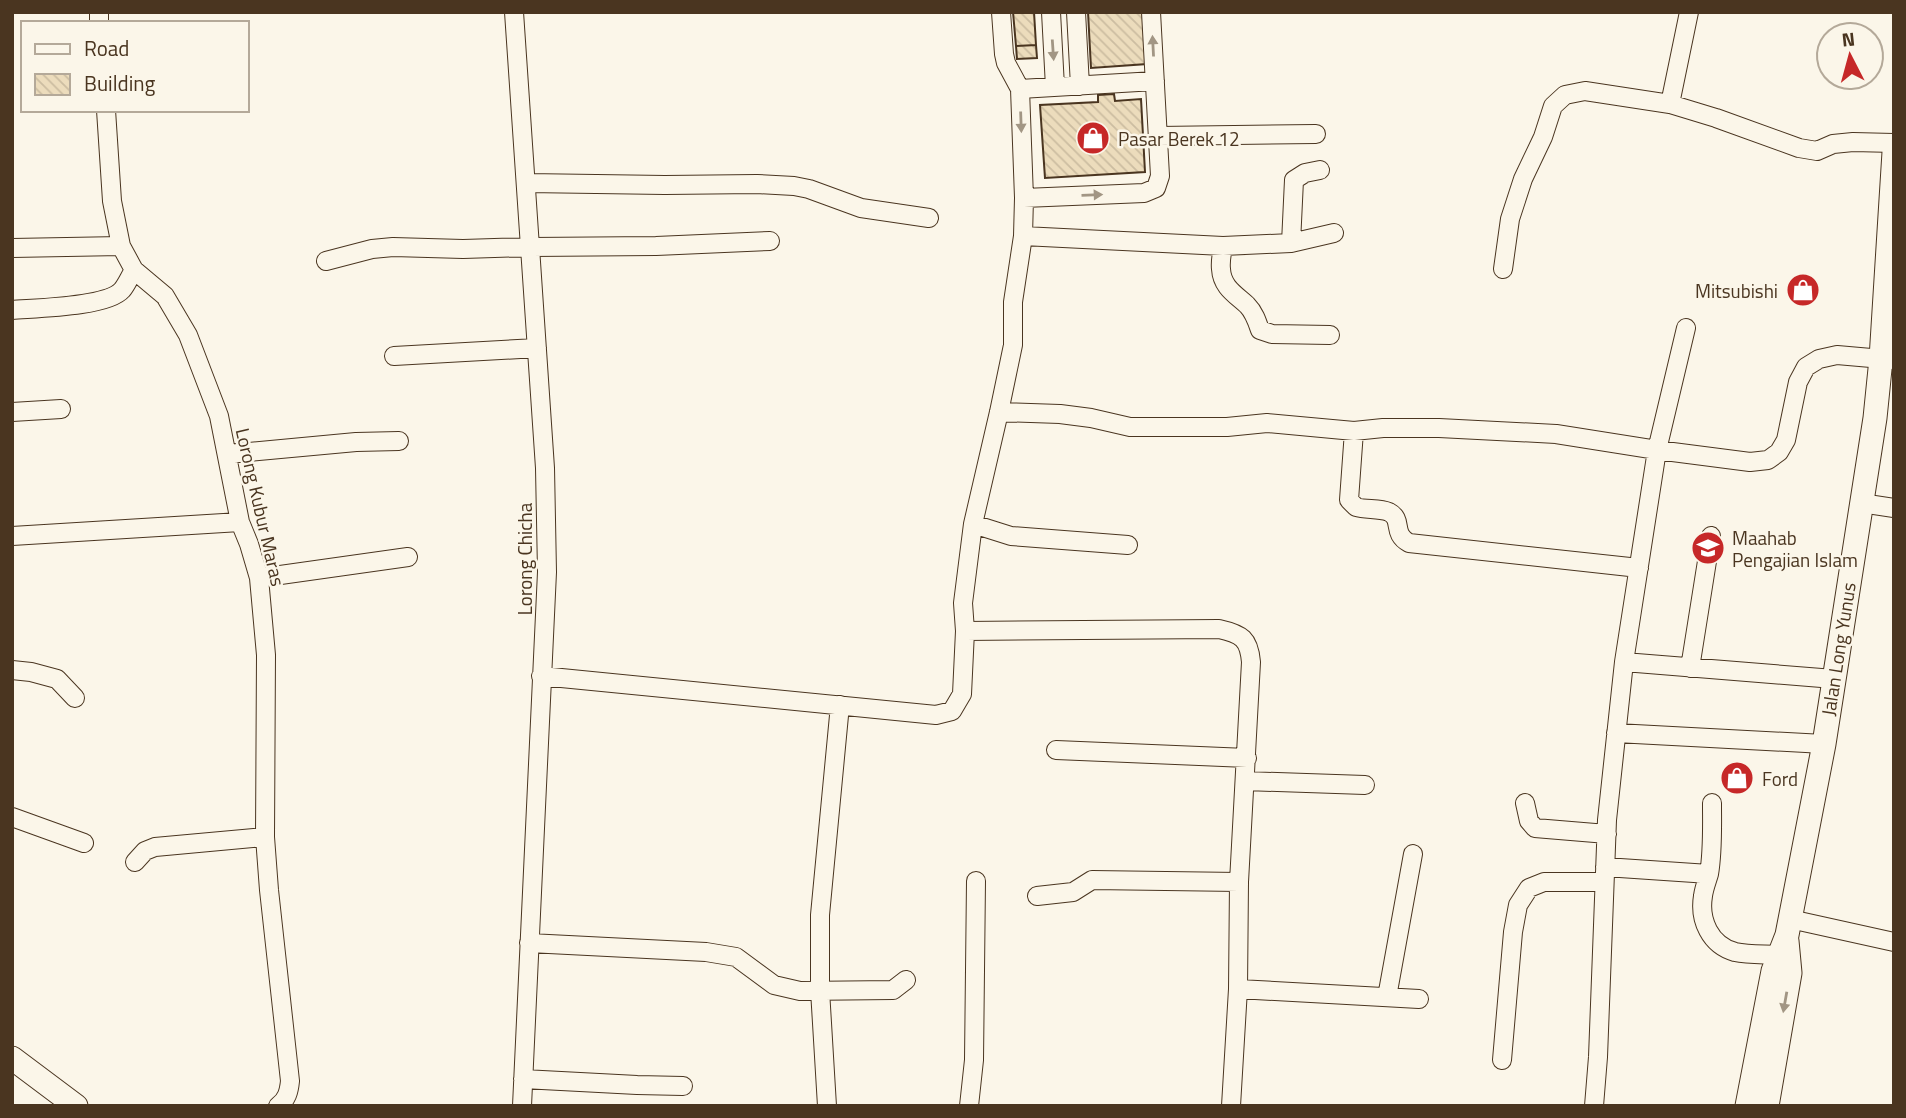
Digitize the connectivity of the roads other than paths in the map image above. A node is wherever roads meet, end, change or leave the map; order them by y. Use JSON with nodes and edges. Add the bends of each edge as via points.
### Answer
{"nodes":[{"id":1,"x":514,"y":12,"type":"edge"},
{"id":2,"x":1001,"y":12,"type":"edge"},
{"id":3,"x":1051,"y":12,"type":"edge"},
{"id":4,"x":1076,"y":12,"type":"edge"},
{"id":5,"x":1151,"y":12,"type":"edge"},
{"id":6,"x":1689,"y":12,"type":"edge"},
{"id":7,"x":1154,"y":81,"type":"junction"},
{"id":8,"x":1080,"y":86,"type":"junction"},
{"id":9,"x":1055,"y":87,"type":"junction"},
{"id":10,"x":1020,"y":89,"type":"junction"},
{"id":11,"x":1670,"y":104,"type":"junction"},
{"id":12,"x":106,"y":112,"type":"edge"},
{"id":13,"x":1316,"y":134,"type":"dead end"},
{"id":14,"x":1158,"y":136,"type":"junction"},
{"id":15,"x":1894,"y":143,"type":"edge"},
{"id":16,"x":1894,"y":152,"type":"edge"},
{"id":17,"x":1320,"y":170,"type":"dead end"},
{"id":18,"x":527,"y":183,"type":"junction"},
{"id":19,"x":1024,"y":198,"type":"junction"},
{"id":20,"x":1892,"y":200,"type":"edge"},
{"id":21,"x":929,"y":218,"type":"dead end"},
{"id":22,"x":1334,"y":233,"type":"dead end"},
{"id":23,"x":1023,"y":236,"type":"junction"},
{"id":24,"x":770,"y":241,"type":"dead end"},
{"id":25,"x":1291,"y":243,"type":"junction"},
{"id":26,"x":121,"y":246,"type":"junction"},
{"id":27,"x":1223,"y":246,"type":"junction"},
{"id":28,"x":531,"y":247,"type":"junction"},
{"id":29,"x":12,"y":248,"type":"edge"},
{"id":30,"x":326,"y":261,"type":"dead end"},
{"id":31,"x":1503,"y":269,"type":"dead end"},
{"id":32,"x":134,"y":270,"type":"junction"},
{"id":33,"x":12,"y":310,"type":"edge"},
{"id":34,"x":1686,"y":328,"type":"dead end"},
{"id":35,"x":1330,"y":335,"type":"dead end"},
{"id":36,"x":537,"y":348,"type":"junction"},
{"id":37,"x":394,"y":356,"type":"dead end"},
{"id":38,"x":1888,"y":360,"type":"edge"},
{"id":39,"x":61,"y":409,"type":"dead end"},
{"id":40,"x":12,"y":412,"type":"edge"},
{"id":41,"x":999,"y":412,"type":"junction"},
{"id":42,"x":1354,"y":431,"type":"junction"},
{"id":43,"x":399,"y":441,"type":"dead end"},
{"id":44,"x":1657,"y":450,"type":"junction"},
{"id":45,"x":228,"y":454,"type":"junction"},
{"id":46,"x":1861,"y":503,"type":"junction"},
{"id":47,"x":1894,"y":508,"type":"edge"},
{"id":48,"x":240,"y":522,"type":"junction"},
{"id":49,"x":973,"y":524,"type":"junction"},
{"id":50,"x":12,"y":536,"type":"edge"},
{"id":51,"x":1711,"y":536,"type":"dead end"},
{"id":52,"x":1128,"y":545,"type":"dead end"},
{"id":53,"x":408,"y":557,"type":"dead end"},
{"id":54,"x":1639,"y":568,"type":"junction"},
{"id":55,"x":259,"y":578,"type":"junction"},
{"id":56,"x":964,"y":631,"type":"junction"},
{"id":57,"x":1624,"y":662,"type":"junction"},
{"id":58,"x":1690,"y":668,"type":"junction"},
{"id":59,"x":12,"y":670,"type":"edge"},
{"id":60,"x":541,"y":676,"type":"junction"},
{"id":61,"x":1833,"y":679,"type":"junction"},
{"id":62,"x":75,"y":698,"type":"dead end"},
{"id":63,"x":840,"y":705,"type":"junction"},
{"id":64,"x":1616,"y":733,"type":"junction"},
{"id":65,"x":1824,"y":744,"type":"junction"},
{"id":66,"x":1056,"y":750,"type":"dead end"},
{"id":67,"x":1247,"y":758,"type":"junction"},
{"id":68,"x":1245,"y":781,"type":"junction"},
{"id":69,"x":1365,"y":785,"type":"dead end"},
{"id":70,"x":1525,"y":803,"type":"dead end"},
{"id":71,"x":1712,"y":803,"type":"dead end"},
{"id":72,"x":12,"y":817,"type":"edge"},
{"id":73,"x":1606,"y":834,"type":"junction"},
{"id":74,"x":265,"y":837,"type":"junction"},
{"id":75,"x":84,"y":842,"type":"dead end"},
{"id":76,"x":1413,"y":854,"type":"dead end"},
{"id":77,"x":135,"y":862,"type":"dead end"},
{"id":78,"x":1605,"y":874,"type":"junction"},
{"id":79,"x":1709,"y":874,"type":"junction"},
{"id":80,"x":976,"y":881,"type":"dead end"},
{"id":81,"x":1239,"y":883,"type":"junction"},
{"id":82,"x":1038,"y":896,"type":"dead end"},
{"id":83,"x":1785,"y":936,"type":"junction"},
{"id":84,"x":1894,"y":942,"type":"edge"},
{"id":85,"x":529,"y":943,"type":"junction"},
{"id":86,"x":906,"y":980,"type":"dead end"},
{"id":87,"x":1238,"y":989,"type":"junction"},
{"id":88,"x":820,"y":990,"type":"junction"},
{"id":89,"x":1387,"y":997,"type":"junction"},
{"id":90,"x":1419,"y":999,"type":"dead end"},
{"id":91,"x":12,"y":1058,"type":"edge"},
{"id":92,"x":1502,"y":1060,"type":"dead end"},
{"id":93,"x":523,"y":1079,"type":"junction"},
{"id":94,"x":1762,"y":1080,"type":"junction"},
{"id":95,"x":683,"y":1086,"type":"dead end"},
{"id":96,"x":76,"y":1106,"type":"edge"},
{"id":97,"x":278,"y":1106,"type":"edge"},
{"id":98,"x":522,"y":1106,"type":"edge"},
{"id":99,"x":827,"y":1106,"type":"edge"},
{"id":100,"x":969,"y":1106,"type":"edge"},
{"id":101,"x":1231,"y":1106,"type":"edge"},
{"id":102,"x":1594,"y":1106,"type":"edge"},
{"id":103,"x":1738,"y":1106,"type":"edge"},
{"id":104,"x":1747,"y":1106,"type":"edge"},
{"id":105,"x":1770,"y":1106,"type":"edge"}],
"edges":[{"from":1,"to":18,"type":"street","name":"Lorong Chicha"},
{"from":2,"to":10,"type":"street","via":[[1006,63]]},
{"from":3,"to":9,"type":"street","one_way":true},
{"from":4,"to":8,"type":"street"},
{"from":7,"to":5,"type":"street","one_way":true},
{"from":6,"to":11,"type":"street"},
{"from":7,"to":8,"type":"street"},
{"from":7,"to":14,"type":"street"},
{"from":8,"to":9,"type":"street"},
{"from":9,"to":10,"type":"street"},
{"from":10,"to":19,"type":"street","one_way":true},
{"from":11,"to":15,"type":"street","via":[[1799,148],[1817,151],[1833,144]]},
{"from":11,"to":31,"type":"street","via":[[1585,91],[1565,95],[1553,106],[1510,219]]},
{"from":12,"to":26,"type":"street","name":"Lorong Kubur Maras","via":[[112,201]]},
{"from":13,"to":14,"type":"street"},
{"from":19,"to":14,"type":"street","one_way":true,"via":[[1151,191],[1160,176]]},
{"from":16,"to":20,"type":"main road","name":"Jalan Long Yunus"},
{"from":17,"to":25,"type":"street","via":[[1294,180]]},
{"from":18,"to":21,"type":"street","via":[[794,186],[860,208]]},
{"from":18,"to":28,"type":"street","name":"Lorong Chicha"},
{"from":19,"to":23,"type":"street"},
{"from":20,"to":38,"type":"main road","name":"Jalan Long Yunus"},
{"from":22,"to":25,"type":"street"},
{"from":23,"to":27,"type":"street"},
{"from":23,"to":41,"type":"street","via":[[1013,302],[1013,345]]},
{"from":24,"to":28,"type":"street"},
{"from":25,"to":27,"type":"street"},
{"from":26,"to":29,"type":"street"},
{"from":26,"to":32,"type":"street","name":"Lorong Kubur Maras"},
{"from":27,"to":35,"type":"street","via":[[1221,271],[1227,288],[1247,306],[1260,330]]},
{"from":28,"to":30,"type":"street","via":[[393,247]]},
{"from":28,"to":36,"type":"street","name":"Lorong Chicha"},
{"from":32,"to":33,"type":"street","via":[[122,290],[112,296]]},
{"from":32,"to":45,"type":"street","name":"Lorong Kubur Maras","via":[[165,296],[188,335],[219,416]]},
{"from":34,"to":44,"type":"street"},
{"from":36,"to":37,"type":"street"},
{"from":36,"to":60,"type":"street","name":"Lorong Chicha","via":[[547,572]]},
{"from":38,"to":44,"type":"street","via":[[1837,355],[1806,366],[1798,382],[1786,440],[1768,460],[1750,462]]},
{"from":38,"to":46,"type":"main road","name":"Jalan Long Yunus"},
{"from":39,"to":40,"type":"street"},
{"from":41,"to":42,"type":"street","via":[[1060,414],[1130,426],[1267,423]]},
{"from":41,"to":49,"type":"street"},
{"from":42,"to":44,"type":"street","via":[[1439,428],[1556,434]]},
{"from":42,"to":54,"type":"street","via":[[1349,500],[1356,507],[1393,514],[1402,540]]},
{"from":43,"to":45,"type":"street"},
{"from":44,"to":54,"type":"street"},
{"from":45,"to":48,"type":"street","name":"Lorong Kubur Maras"},
{"from":46,"to":47,"type":"street"},
{"from":46,"to":61,"type":"main road","name":"Jalan Long Yunus"},
{"from":48,"to":50,"type":"street"},
{"from":48,"to":55,"type":"street","name":"Lorong Kubur Maras"},
{"from":49,"to":52,"type":"street","via":[[1011,536]]},
{"from":49,"to":56,"type":"street"},
{"from":51,"to":58,"type":"street"},
{"from":53,"to":55,"type":"street"},
{"from":54,"to":57,"type":"street"},
{"from":55,"to":74,"type":"street","name":"Lorong Kubur Maras","via":[[266,655]]},
{"from":56,"to":63,"type":"street","via":[[961,694],[952,710],[936,715]]},
{"from":56,"to":67,"type":"street","via":[[1232,632],[1250,648]]},
{"from":57,"to":58,"type":"street"},
{"from":57,"to":64,"type":"street"},
{"from":58,"to":61,"type":"street"},
{"from":59,"to":62,"type":"street","via":[[57,679]]},
{"from":60,"to":63,"type":"street"},
{"from":60,"to":85,"type":"street","name":"Lorong Chicha"},
{"from":61,"to":65,"type":"main road","name":"Jalan Long Yunus"},
{"from":63,"to":88,"type":"street","via":[[820,915]]},
{"from":64,"to":65,"type":"street"},
{"from":64,"to":73,"type":"street"},
{"from":65,"to":83,"type":"main road","name":"Jalan Long Yunus"},
{"from":66,"to":67,"type":"street"},
{"from":67,"to":68,"type":"street"},
{"from":68,"to":69,"type":"street"},
{"from":68,"to":81,"type":"street"},
{"from":70,"to":73,"type":"street","via":[[1535,828]]},
{"from":71,"to":79,"type":"street"},
{"from":72,"to":75,"type":"street"},
{"from":73,"to":78,"type":"street"},
{"from":74,"to":77,"type":"street","via":[[155,847]]},
{"from":74,"to":97,"type":"street","name":"Lorong Kubur Maras","via":[[290,1081],[284,1102]]},
{"from":76,"to":89,"type":"street"},
{"from":78,"to":79,"type":"street"},
{"from":78,"to":92,"type":"street","via":[[1544,882],[1529,888],[1518,905]]},
{"from":78,"to":102,"type":"street"},
{"from":79,"to":83,"type":"street","via":[[1702,898],[1703,919],[1720,945],[1735,952]]},
{"from":80,"to":100,"type":"street","via":[[974,1059]]},
{"from":81,"to":82,"type":"street","via":[[1092,880],[1073,892]]},
{"from":81,"to":87,"type":"street"},
{"from":83,"to":84,"type":"street"},
{"from":83,"to":94,"type":"main road","name":"Jalan Long Yunus","via":[[1790,973]]},
{"from":85,"to":88,"type":"street","via":[[716,953],[736,957],[774,985]]},
{"from":85,"to":93,"type":"street","name":"Lorong Chicha"},
{"from":86,"to":88,"type":"street","via":[[893,990]]},
{"from":87,"to":89,"type":"street"},
{"from":87,"to":101,"type":"street"},
{"from":88,"to":99,"type":"street"},
{"from":89,"to":90,"type":"street"},
{"from":91,"to":96,"type":"main road"},
{"from":93,"to":95,"type":"street"},
{"from":93,"to":98,"type":"street","name":"Lorong Chicha"},
{"from":94,"to":103,"type":"main road"},
{"from":94,"to":104,"type":"main road","name":"Jalan Long Yunus"},
{"from":94,"to":105,"type":"main road"}]}
